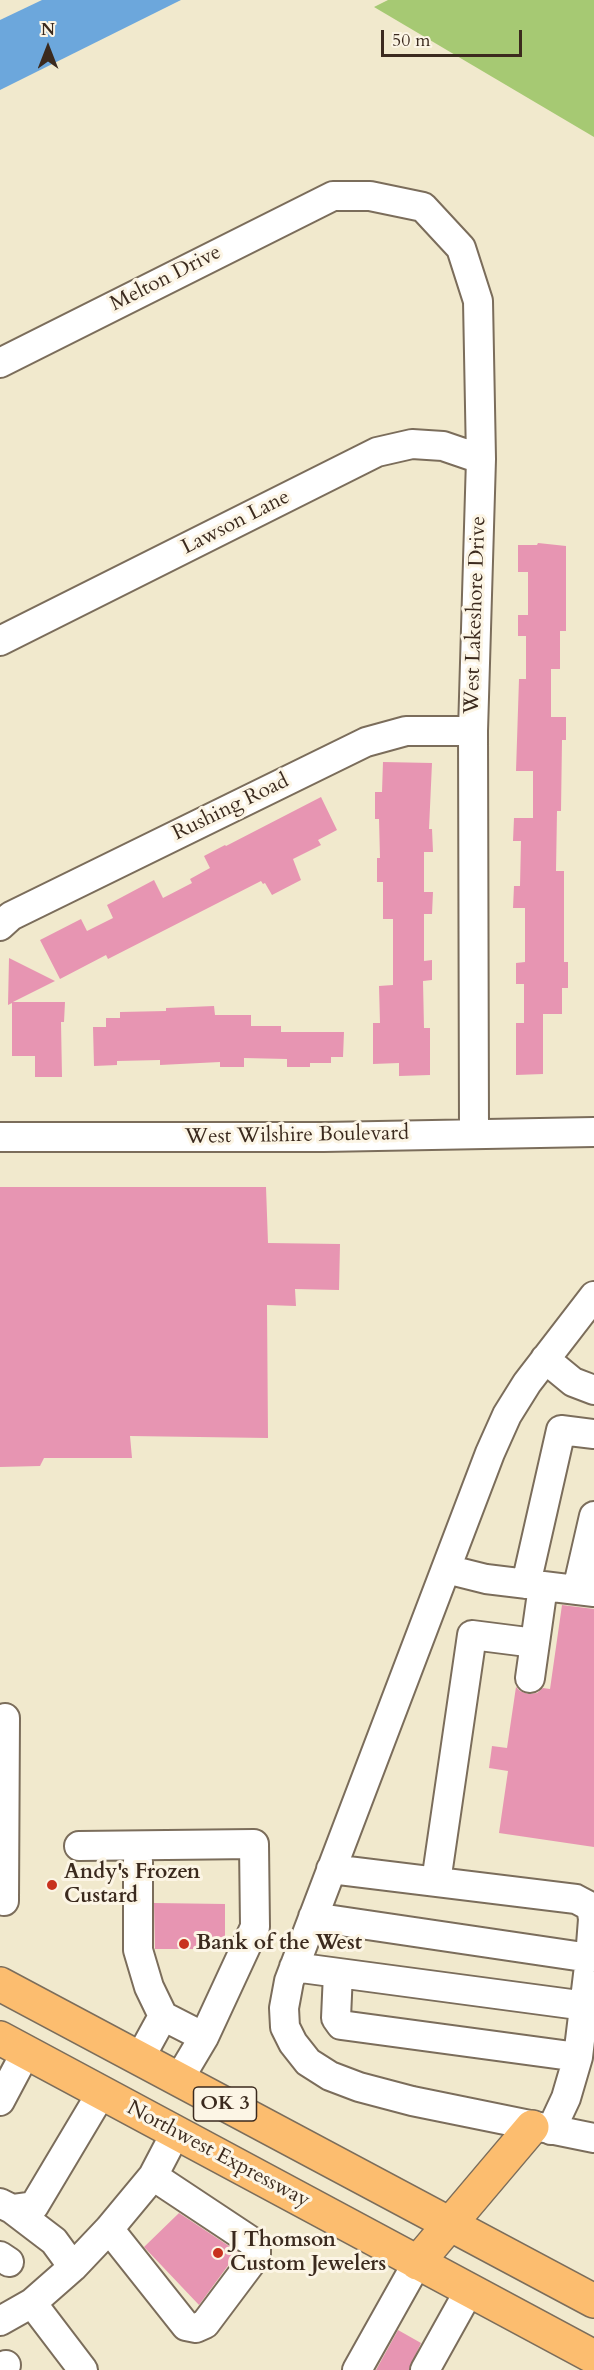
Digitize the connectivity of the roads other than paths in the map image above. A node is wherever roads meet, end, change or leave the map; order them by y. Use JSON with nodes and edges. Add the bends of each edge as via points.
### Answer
{"nodes":[{"id":1,"x":333,"y":196,"type":"joint"},
{"id":2,"x":0,"y":363,"type":"edge"},
{"id":3,"x":481,"y":459,"type":"junction"},
{"id":4,"x":0,"y":641,"type":"edge"},
{"id":5,"x":473,"y":730,"type":"junction"},
{"id":6,"x":0,"y":926,"type":"edge"},
{"id":7,"x":594,"y":1132,"type":"edge"},
{"id":8,"x":474,"y":1133,"type":"junction"},
{"id":9,"x":0,"y":1137,"type":"edge"},
{"id":10,"x":594,"y":1296,"type":"edge"},
{"id":11,"x":545,"y":1359,"type":"junction"},
{"id":12,"x":594,"y":1390,"type":"edge"},
{"id":13,"x":594,"y":1434,"type":"edge"},
{"id":14,"x":594,"y":1516,"type":"edge"},
{"id":15,"x":446,"y":1569,"type":"junction"},
{"id":16,"x":534,"y":1585,"type":"junction"},
{"id":17,"x":586,"y":1591,"type":"edge"},
{"id":18,"x":535,"y":1643,"type":"junction"},
{"id":19,"x":530,"y":1678,"type":"dead end"},
{"id":20,"x":5,"y":1718,"type":"dead end"},
{"id":21,"x":150,"y":1853,"type":"junction"},
{"id":22,"x":79,"y":1854,"type":"dead end"},
{"id":23,"x":331,"y":1869,"type":"junction"},
{"id":24,"x":436,"y":1882,"type":"junction"},
{"id":25,"x":4,"y":1901,"type":"dead end"},
{"id":26,"x":313,"y":1917,"type":"junction"},
{"id":27,"x":590,"y":1958,"type":"junction"},
{"id":28,"x":294,"y":1967,"type":"junction"},
{"id":29,"x":338,"y":1973,"type":"junction"},
{"id":30,"x":0,"y":1983,"type":"edge"},
{"id":31,"x":586,"y":2006,"type":"junction"},
{"id":32,"x":163,"y":2016,"type":"junction"},
{"id":33,"x":204,"y":2037,"type":"junction"},
{"id":34,"x":13,"y":2045,"type":"edge"},
{"id":35,"x":578,"y":2057,"type":"junction"},
{"id":36,"x":140,"y":2058,"type":"junction"},
{"id":37,"x":180,"y":2079,"type":"junction"},
{"id":38,"x":102,"y":2092,"type":"junction"},
{"id":39,"x":0,"y":2101,"type":"edge"},
{"id":40,"x":532,"y":2127,"type":"junction"},
{"id":41,"x":176,"y":2132,"type":"junction"},
{"id":42,"x":594,"y":2138,"type":"edge"},
{"id":43,"x":153,"y":2176,"type":"junction"},
{"id":44,"x":15,"y":2206,"type":"edge"},
{"id":45,"x":419,"y":2207,"type":"junction"},
{"id":46,"x":450,"y":2224,"type":"junction"},
{"id":47,"x":109,"y":2229,"type":"junction"},
{"id":48,"x":417,"y":2263,"type":"junction"},
{"id":49,"x":73,"y":2267,"type":"junction"},
{"id":50,"x":469,"y":2290,"type":"junction"},
{"id":51,"x":594,"y":2301,"type":"edge"},
{"id":52,"x":32,"y":2303,"type":"junction"},
{"id":53,"x":0,"y":2321,"type":"edge"},
{"id":54,"x":594,"y":2357,"type":"edge"},
{"id":55,"x":83,"y":2370,"type":"edge"},
{"id":56,"x":357,"y":2370,"type":"edge"},
{"id":57,"x":425,"y":2370,"type":"edge"}],
"edges":[{"from":1,"to":2,"type":"street","name":"Melton Drive"},
{"from":1,"to":3,"type":"street","name":"West Lakeshore Drive","via":[[370,196],[423,207],[460,248],[478,301]]},
{"from":3,"to":4,"type":"street","name":"Lawson Lane","via":[[443,446],[412,444],[377,452]]},
{"from":3,"to":5,"type":"street","name":"West Lakeshore Drive"},
{"from":5,"to":6,"type":"street","name":"Rushing Road","via":[[406,731],[366,742],[11,916]]},
{"from":5,"to":8,"type":"street","name":"West Lakeshore Drive"},
{"from":7,"to":8,"type":"street","name":"West Wilshire Boulevard"},
{"from":8,"to":9,"type":"street","name":"West Wilshire Boulevard"},
{"from":10,"to":11,"type":"street"},
{"from":11,"to":12,"type":"street","via":[[573,1382]]},
{"from":11,"to":15,"type":"street","via":[[507,1415]]},
{"from":13,"to":16,"type":"street","via":[[561,1430]]},
{"from":14,"to":17,"type":"street"},
{"from":15,"to":16,"type":"street"},
{"from":15,"to":23,"type":"street"},
{"from":16,"to":17,"type":"street"},
{"from":16,"to":18,"type":"street"},
{"from":18,"to":19,"type":"street"},
{"from":18,"to":24,"type":"street","via":[[472,1635]]},
{"from":20,"to":25,"type":"street"},
{"from":21,"to":22,"type":"street"},
{"from":21,"to":32,"type":"street","via":[[138,1950]]},
{"from":21,"to":33,"type":"street","via":[[254,1845],[255,1927]]},
{"from":23,"to":24,"type":"street"},
{"from":23,"to":26,"type":"street"},
{"from":24,"to":27,"type":"street","via":[[576,1899],[591,1907]]},
{"from":26,"to":27,"type":"street"},
{"from":26,"to":28,"type":"street"},
{"from":27,"to":31,"type":"street"},
{"from":28,"to":29,"type":"street"},
{"from":28,"to":40,"type":"street","via":[[284,2008],[285,2027],[308,2062],[358,2087]]},
{"from":29,"to":31,"type":"street"},
{"from":29,"to":35,"type":"street","via":[[336,2018],[341,2025]]},
{"from":30,"to":36,"type":"highway","number":"OK 3"},
{"from":31,"to":35,"type":"street"},
{"from":32,"to":33,"type":"street"},
{"from":32,"to":36,"type":"street"},
{"from":33,"to":37,"type":"street"},
{"from":34,"to":38,"type":"highway","name":"Northwest Expressway","number":"OK 3"},
{"from":34,"to":39,"type":"street"},
{"from":35,"to":40,"type":"street","via":[[566,2097]]},
{"from":36,"to":37,"type":"highway","number":"OK 3"},
{"from":37,"to":45,"type":"highway","number":"OK 3"},
{"from":38,"to":41,"type":"highway","name":"Northwest Expressway","number":"OK 3"},
{"from":38,"to":44,"type":"street"},
{"from":40,"to":42,"type":"street"},
{"from":40,"to":45,"type":"highway","via":[[452,2196],[438,2204]]},
{"from":40,"to":46,"type":"highway"},
{"from":41,"to":43,"type":"street"},
{"from":41,"to":48,"type":"highway","name":"Northwest Expressway","number":"OK 3"},
{"from":43,"to":47,"type":"street"},
{"from":43,"to":47,"type":"street","via":[[254,2243],[256,2256],[205,2324],[196,2328],[186,2326]]},
{"from":44,"to":49,"type":"street","via":[[54,2241]]},
{"from":45,"to":46,"type":"highway","number":"OK 3"},
{"from":46,"to":48,"type":"highway"},
{"from":46,"to":51,"type":"highway","number":"OK 3"},
{"from":47,"to":49,"type":"street"},
{"from":48,"to":50,"type":"highway","name":"Northwest Expressway","number":"OK 3"},
{"from":48,"to":56,"type":"street"},
{"from":49,"to":52,"type":"street"},
{"from":50,"to":54,"type":"highway","name":"Northwest Expressway","number":"OK 3"},
{"from":50,"to":57,"type":"street"},
{"from":52,"to":53,"type":"street"},
{"from":52,"to":55,"type":"street"}]}
